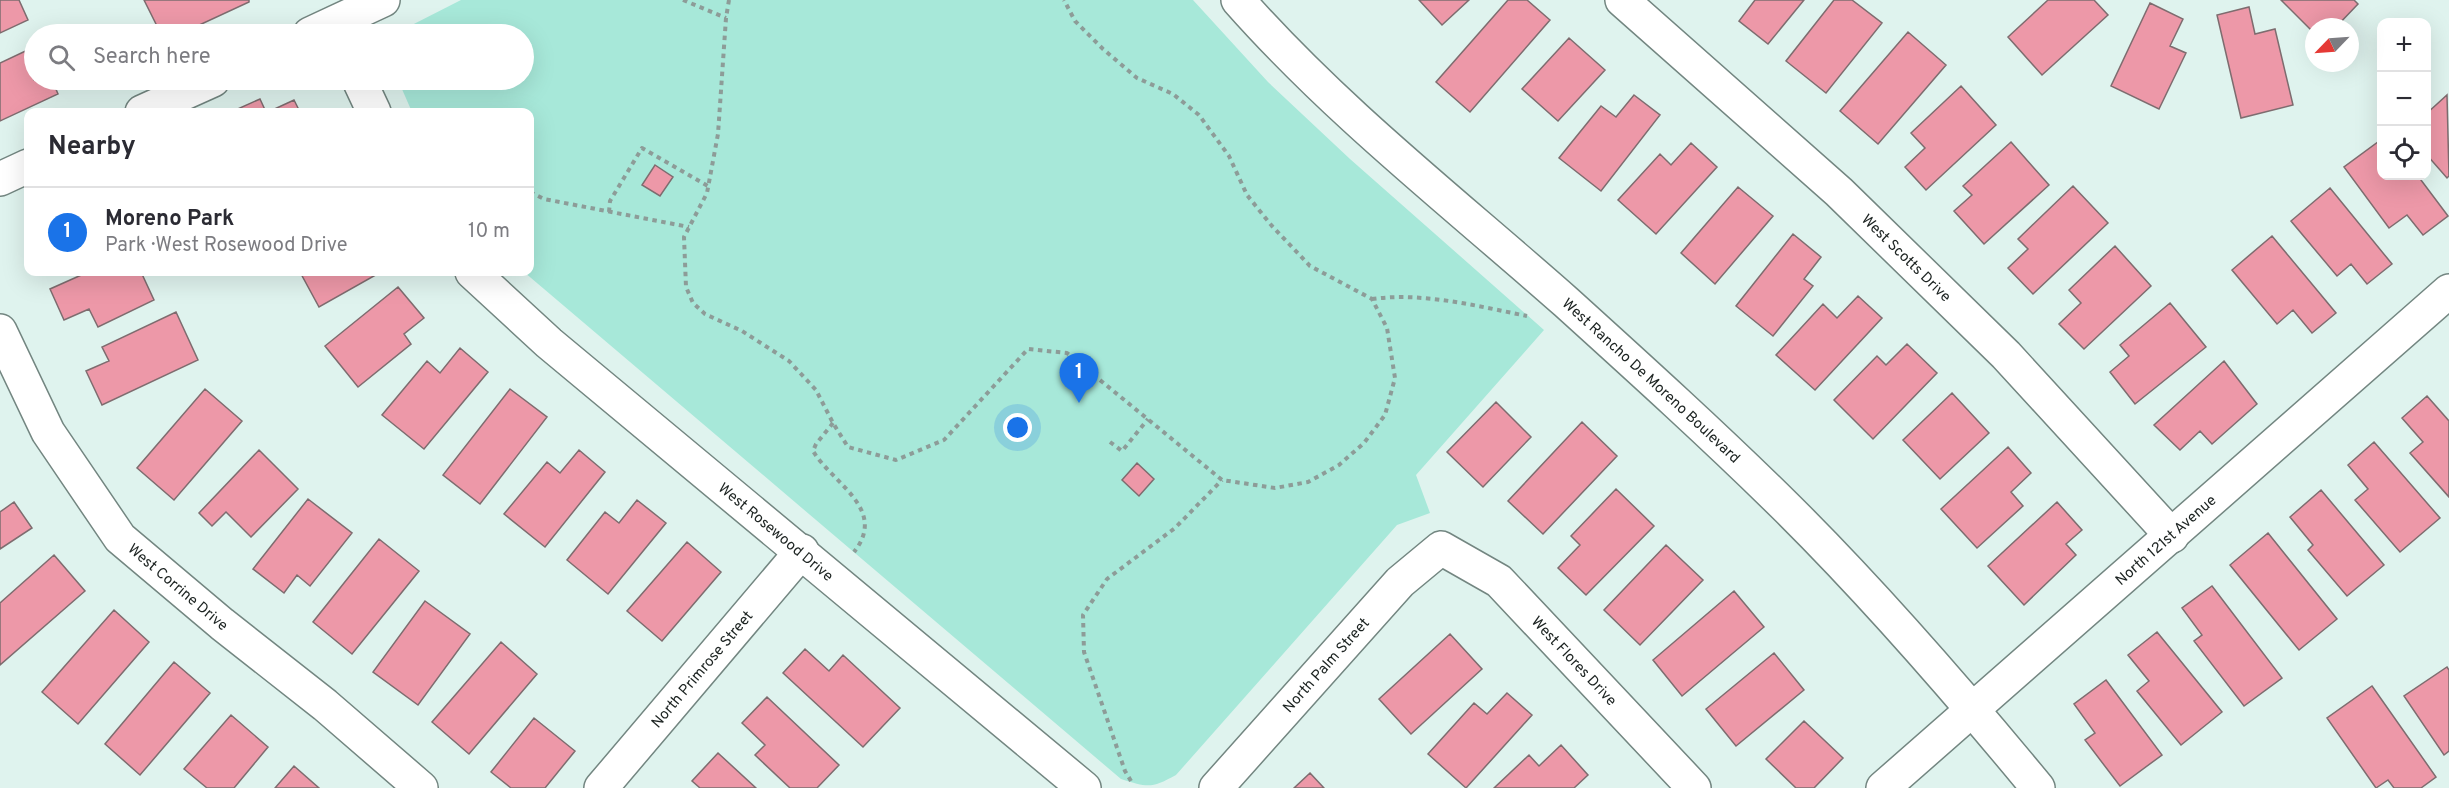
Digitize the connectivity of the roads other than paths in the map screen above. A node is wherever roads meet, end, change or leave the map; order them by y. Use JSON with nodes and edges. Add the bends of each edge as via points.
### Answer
{"nodes":[{"id":1,"x":383,"y":0,"type":"edge"},
{"id":2,"x":1238,"y":0,"type":"edge"},
{"id":3,"x":1622,"y":0,"type":"edge"},
{"id":4,"x":325,"y":23,"type":"edge"},
{"id":5,"x":191,"y":90,"type":"edge"},
{"id":6,"x":364,"y":90,"type":"edge"},
{"id":7,"x":151,"y":108,"type":"edge"},
{"id":8,"x":372,"y":108,"type":"edge"},
{"id":9,"x":24,"y":168,"type":"edge"},
{"id":10,"x":0,"y":179,"type":"edge"},
{"id":11,"x":476,"y":276,"type":"edge"},
{"id":12,"x":2449,"y":291,"type":"edge"},
{"id":13,"x":0,"y":331,"type":"edge"},
{"id":14,"x":2172,"y":536,"type":"junction"},
{"id":15,"x":1441,"y":548,"type":"joint"},
{"id":16,"x":801,"y":551,"type":"junction"},
{"id":17,"x":1973,"y":710,"type":"junction"},
{"id":18,"x":421,"y":788,"type":"edge"},
{"id":19,"x":601,"y":788,"type":"edge"},
{"id":20,"x":1084,"y":788,"type":"edge"},
{"id":21,"x":1216,"y":788,"type":"edge"},
{"id":22,"x":1694,"y":788,"type":"edge"},
{"id":23,"x":1883,"y":788,"type":"edge"},
{"id":24,"x":2038,"y":788,"type":"edge"}],
"edges":[{"from":1,"to":4,"type":"street"},
{"from":2,"to":17,"type":"street","name":"West Rancho De Moreno Boulevard","via":[[1277,45],[1346,111],[1566,303],[1786,506]]},
{"from":3,"to":14,"type":"street","name":"West Scotts Drive","via":[[1839,192],[2006,355]]},
{"from":5,"to":7,"type":"street"},
{"from":6,"to":8,"type":"street"},
{"from":9,"to":10,"type":"street"},
{"from":11,"to":16,"type":"street","name":"West Rosewood Drive","via":[[549,343]]},
{"from":12,"to":14,"type":"street","name":"North 121st Avenue"},
{"from":13,"to":18,"type":"street","name":"West Corrine Drive","via":[[48,432],[120,538]]},
{"from":14,"to":17,"type":"street","name":"North 121st Avenue"},
{"from":15,"to":21,"type":"street","name":"North Palm Street","via":[[1400,582]]},
{"from":15,"to":22,"type":"street","name":"West Flores Drive","via":[[1499,580]]},
{"from":16,"to":19,"type":"street","name":"North Primrose Street"},
{"from":16,"to":20,"type":"street","name":"West Rosewood Drive"},
{"from":17,"to":23,"type":"street","name":"North 121st Avenue"},
{"from":17,"to":24,"type":"street","name":"West Rancho De Moreno Boulevard"}]}
